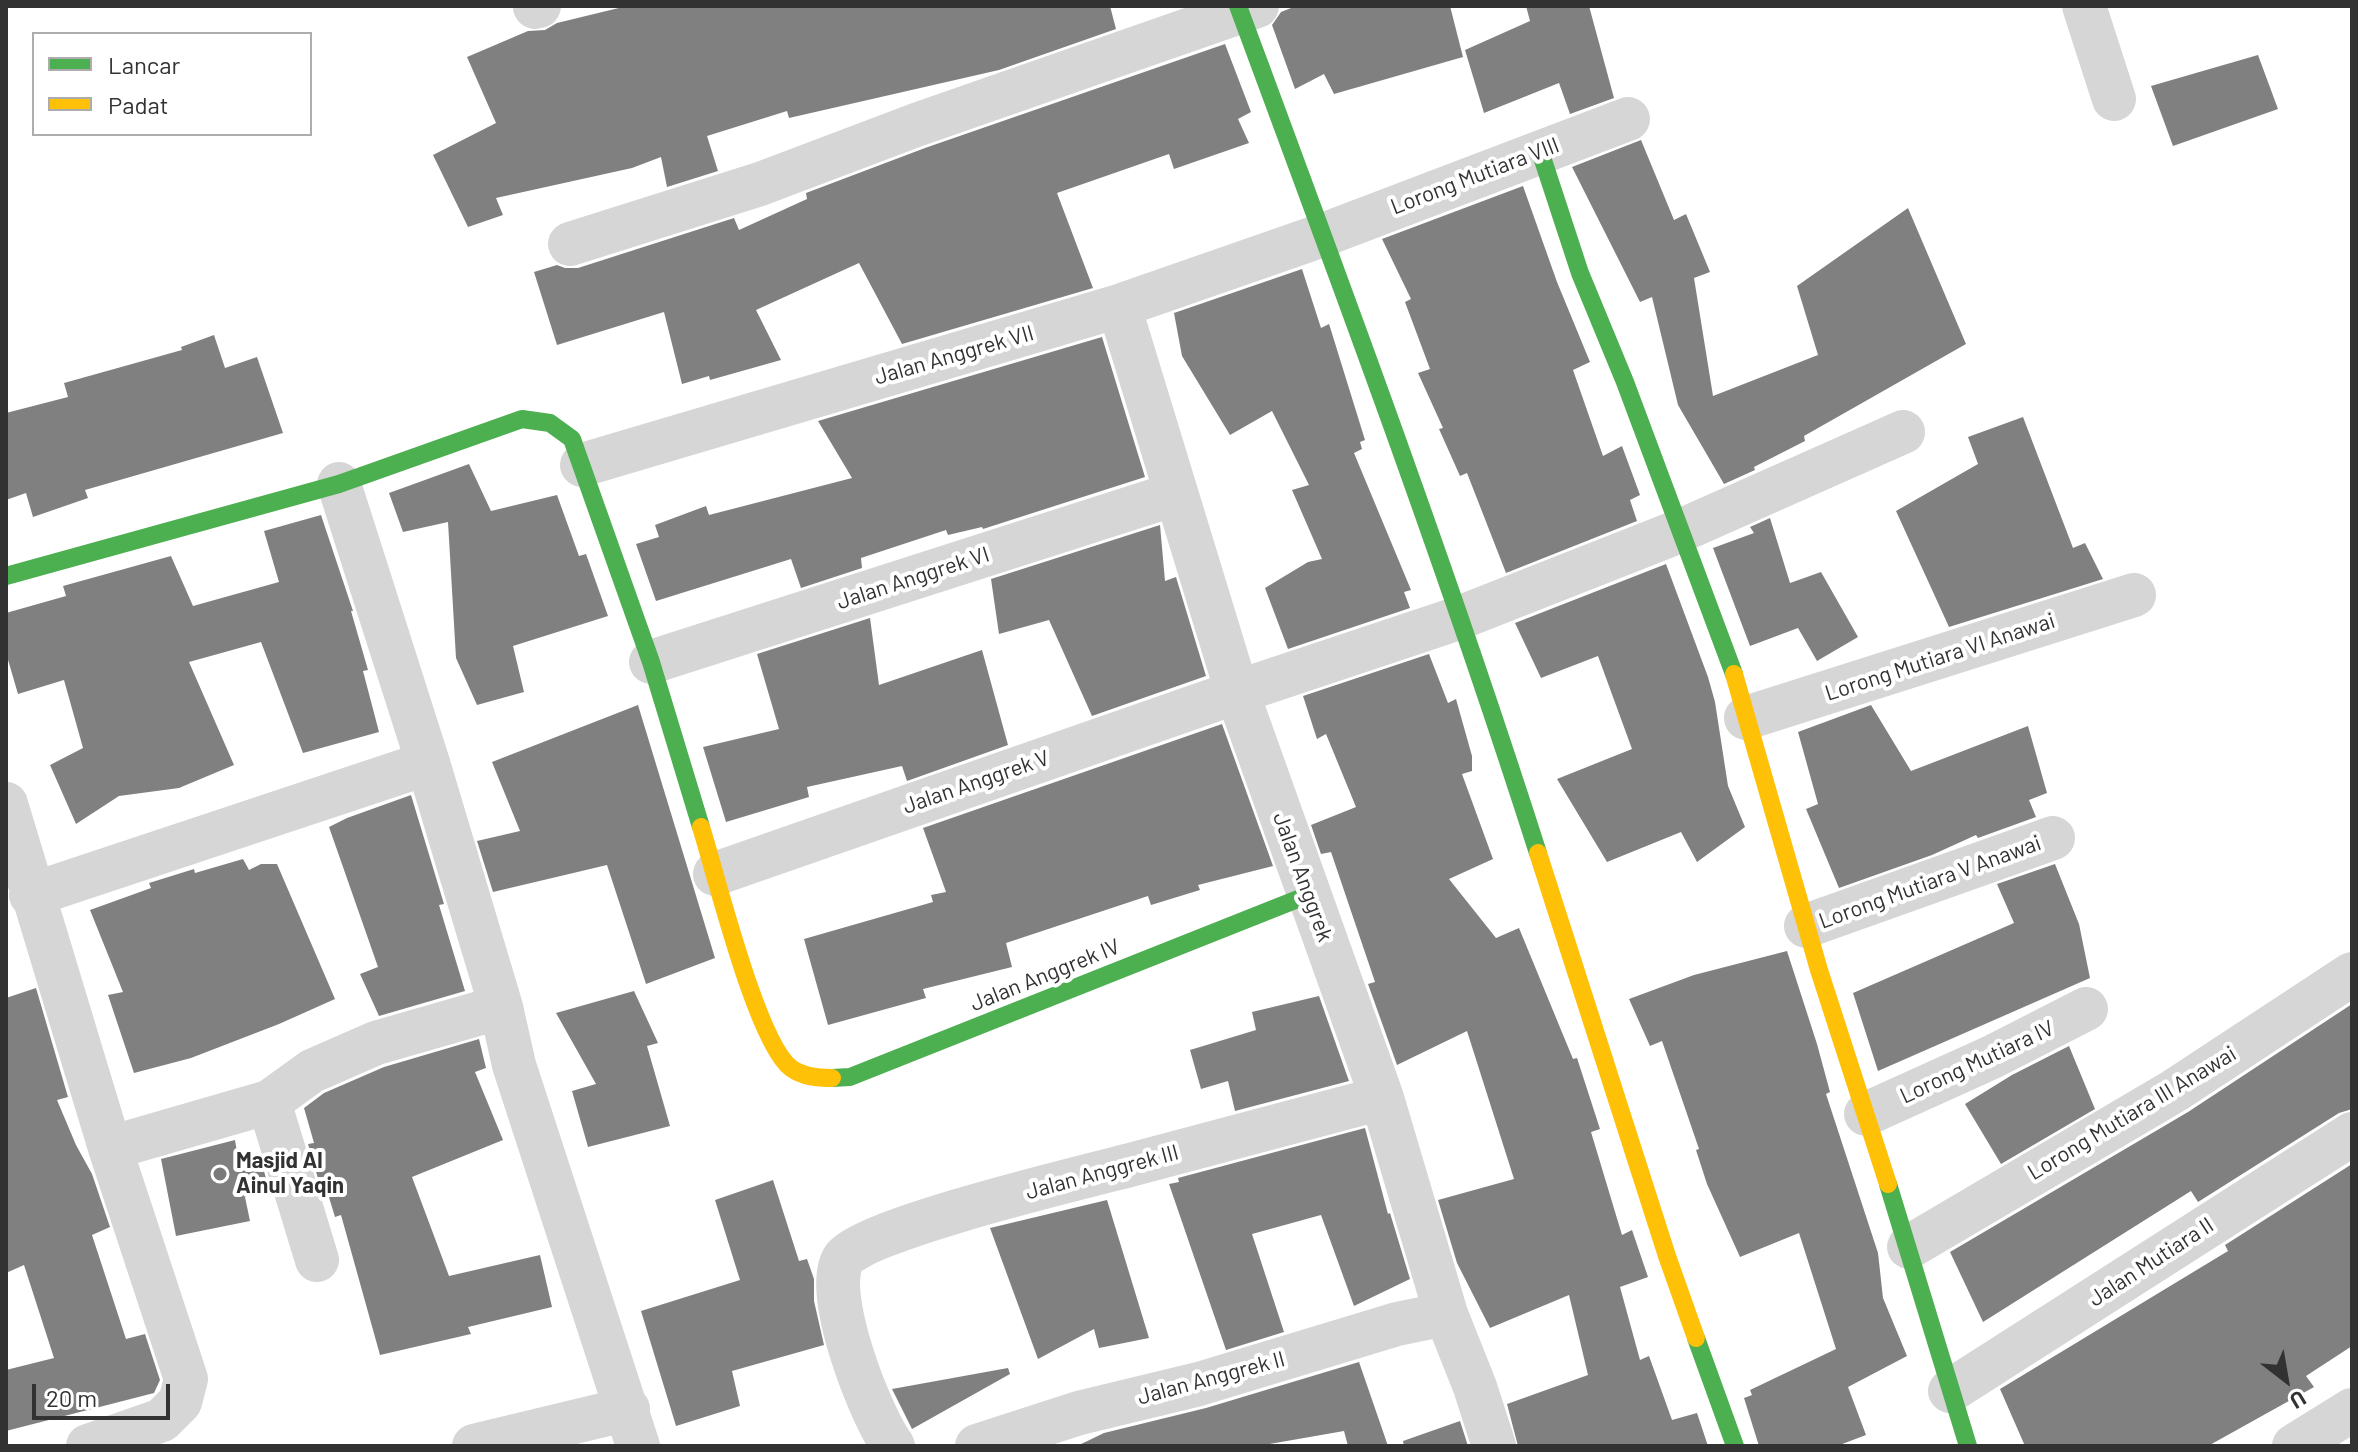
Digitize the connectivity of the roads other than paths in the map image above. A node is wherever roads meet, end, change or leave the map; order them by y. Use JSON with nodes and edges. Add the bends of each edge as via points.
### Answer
{"nodes":[{"id":1,"x":2084,"y":6,"type":"edge"},
{"id":2,"x":1245,"y":8,"type":"edge"},
{"id":3,"x":2114,"y":99,"type":"dead end"},
{"id":4,"x":1628,"y":119,"type":"dead end"},
{"id":5,"x":1540,"y":151,"type":"junction"},
{"id":6,"x":1323,"y":235,"type":"junction"},
{"id":7,"x":570,"y":244,"type":"dead end"},
{"id":8,"x":1119,"y":306,"type":"junction"},
{"id":9,"x":1903,"y":432,"type":"dead end"},
{"id":10,"x":582,"y":465,"type":"junction"},
{"id":11,"x":339,"y":484,"type":"junction"},
{"id":12,"x":1175,"y":494,"type":"junction"},
{"id":13,"x":1680,"y":531,"type":"junction"},
{"id":14,"x":6,"y":576,"type":"edge"},
{"id":15,"x":2134,"y":595,"type":"dead end"},
{"id":16,"x":1459,"y":618,"type":"junction"},
{"id":17,"x":651,"y":662,"type":"junction"},
{"id":18,"x":1237,"y":692,"type":"junction"},
{"id":19,"x":1746,"y":718,"type":"junction"},
{"id":20,"x":428,"y":763,"type":"junction"},
{"id":21,"x":6,"y":804,"type":"edge"},
{"id":22,"x":2053,"y":838,"type":"dead end"},
{"id":23,"x":715,"y":874,"type":"junction"},
{"id":24,"x":31,"y":895,"type":"junction"},
{"id":25,"x":1308,"y":895,"type":"junction"},
{"id":26,"x":1806,"y":926,"type":"junction"},
{"id":27,"x":2349,"y":983,"type":"edge"},
{"id":28,"x":501,"y":1007,"type":"junction"},
{"id":29,"x":2086,"y":1009,"type":"dead end"},
{"id":30,"x":1382,"y":1098,"type":"junction"},
{"id":31,"x":269,"y":1102,"type":"junction"},
{"id":32,"x":1866,"y":1114,"type":"junction"},
{"id":33,"x":2352,"y":1134,"type":"edge"},
{"id":34,"x":110,"y":1148,"type":"junction"},
{"id":35,"x":1909,"y":1247,"type":"junction"},
{"id":36,"x":317,"y":1260,"type":"dead end"},
{"id":37,"x":1446,"y":1314,"type":"junction"},
{"id":38,"x":1950,"y":1391,"type":"junction"},
{"id":39,"x":2352,"y":1410,"type":"edge"},
{"id":40,"x":633,"y":1428,"type":"edge"},
{"id":41,"x":88,"y":1446,"type":"edge"},
{"id":42,"x":474,"y":1446,"type":"edge"},
{"id":43,"x":893,"y":1446,"type":"edge"},
{"id":44,"x":977,"y":1446,"type":"edge"},
{"id":45,"x":1494,"y":1446,"type":"edge"},
{"id":46,"x":1735,"y":1446,"type":"edge"},
{"id":47,"x":1968,"y":1446,"type":"edge"},
{"id":48,"x":2294,"y":1446,"type":"edge"}],
"edges":[{"from":1,"to":3,"type":"street"},
{"from":2,"to":6,"type":"street"},
{"from":2,"to":7,"type":"street","via":[[760,184]]},
{"from":4,"to":5,"type":"street","name":"Lorong Mutiara VIII"},
{"from":5,"to":6,"type":"street","name":"Lorong Mutiara VIII"},
{"from":5,"to":13,"type":"street","via":[[1580,273]]},
{"from":6,"to":8,"type":"street","name":"Jalan Anggrek VII"},
{"from":6,"to":16,"type":"street"},
{"from":8,"to":10,"type":"street","name":"Jalan Anggrek VII"},
{"from":8,"to":12,"type":"street","name":"Jalan Anggrek"},
{"from":9,"to":13,"type":"street","name":"Jalan Anggrek V"},
{"from":10,"to":11,"type":"street","via":[[572,439],[557,425],[522,419]]},
{"from":10,"to":17,"type":"street"},
{"from":11,"to":14,"type":"street"},
{"from":11,"to":20,"type":"street"},
{"from":12,"to":17,"type":"street","name":"Jalan Anggrek VI"},
{"from":12,"to":18,"type":"street","name":"Jalan Anggrek"},
{"from":13,"to":16,"type":"street","name":"Jalan Anggrek V"},
{"from":13,"to":19,"type":"street"},
{"from":15,"to":19,"type":"street","name":"Lorong Mutiara VI Anawai"},
{"from":16,"to":18,"type":"street","name":"Jalan Anggrek V"},
{"from":16,"to":46,"type":"street","via":[[1495,715],[1667,1256]]},
{"from":17,"to":23,"type":"street"},
{"from":18,"to":23,"type":"street","name":"Jalan Anggrek V"},
{"from":18,"to":25,"type":"street","name":"Jalan Anggrek"},
{"from":19,"to":26,"type":"street"},
{"from":20,"to":24,"type":"street"},
{"from":20,"to":28,"type":"street"},
{"from":21,"to":24,"type":"street"},
{"from":22,"to":26,"type":"street","name":"Lorong Mutiara V Anawai"},
{"from":23,"to":25,"type":"street","name":"Jalan Anggrek IV","via":[[775,1054],[796,1073],[820,1080],[850,1077]]},
{"from":24,"to":34,"type":"street"},
{"from":25,"to":30,"type":"street","name":"Jalan Anggrek"},
{"from":26,"to":32,"type":"street"},
{"from":27,"to":35,"type":"street","name":"Lorong Mutiara III Anawai"},
{"from":28,"to":31,"type":"street","via":[[376,1043],[312,1071]]},
{"from":28,"to":40,"type":"street","via":[[514,1065]]},
{"from":29,"to":32,"type":"street","name":"Lorong Mutiara IV"},
{"from":30,"to":37,"type":"street","name":"Jalan Anggrek"},
{"from":30,"to":43,"type":"street","name":"Jalan Anggrek III","via":[[957,1211],[866,1243],[844,1257],[839,1272],[841,1309],[852,1361]]},
{"from":31,"to":34,"type":"street"},
{"from":31,"to":36,"type":"street"},
{"from":32,"to":35,"type":"street"},
{"from":33,"to":38,"type":"street","name":"Jalan Mutiara II"},
{"from":34,"to":41,"type":"street","via":[[186,1379],[180,1402],[162,1420]]},
{"from":35,"to":38,"type":"street"},
{"from":37,"to":44,"type":"street","name":"Jalan Anggrek II","via":[[1079,1413]]},
{"from":37,"to":45,"type":"street","name":"Jalan Anggrek"},
{"from":38,"to":47,"type":"street"},
{"from":39,"to":48,"type":"street"},
{"from":40,"to":42,"type":"street"}]}
